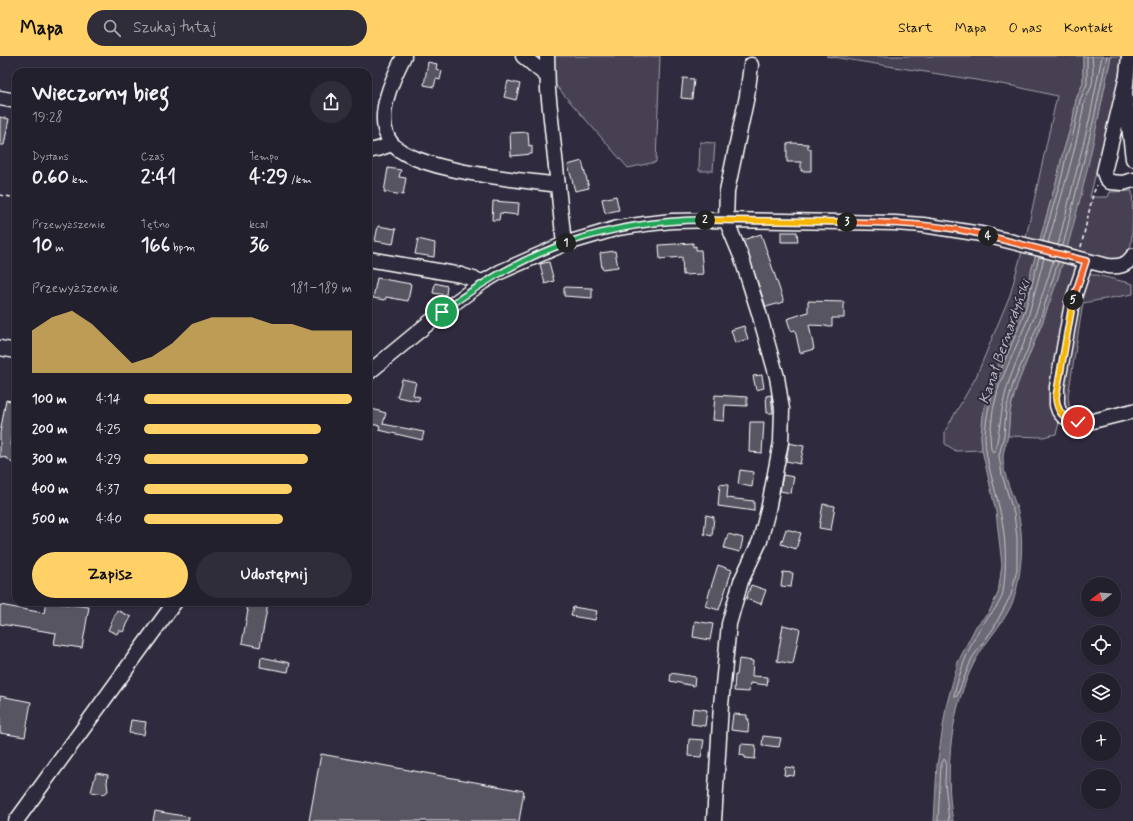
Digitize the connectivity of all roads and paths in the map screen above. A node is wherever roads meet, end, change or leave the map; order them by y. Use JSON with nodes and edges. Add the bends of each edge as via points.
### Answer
{"nodes":[{"id":1,"x":404,"y":56,"type":"edge"},
{"id":2,"x":523,"y":56,"type":"edge"},
{"id":3,"x":547,"y":56,"type":"edge"},
{"id":4,"x":1128,"y":56,"type":"edge"},
{"id":5,"x":751,"y":65,"type":"dead end"},
{"id":6,"x":546,"y":76,"type":"junction"},
{"id":7,"x":1128,"y":89,"type":"edge"},
{"id":8,"x":0,"y":98,"type":"edge"},
{"id":9,"x":12,"y":100,"type":"edge"},
{"id":10,"x":392,"y":144,"type":"junction"},
{"id":11,"x":372,"y":150,"type":"edge"},
{"id":12,"x":1133,"y":159,"type":"edge"},
{"id":13,"x":1104,"y":172,"type":"junction"},
{"id":14,"x":1133,"y":180,"type":"edge"},
{"id":15,"x":558,"y":185,"type":"junction"},
{"id":16,"x":0,"y":195,"type":"edge"},
{"id":17,"x":12,"y":197,"type":"edge"},
{"id":18,"x":726,"y":220,"type":"junction"},
{"id":19,"x":564,"y":244,"type":"junction"},
{"id":20,"x":1081,"y":256,"type":"junction"},
{"id":21,"x":1133,"y":256,"type":"edge"},
{"id":22,"x":372,"y":260,"type":"edge"},
{"id":23,"x":483,"y":282,"type":"junction"},
{"id":24,"x":0,"y":348,"type":"edge"},
{"id":25,"x":12,"y":350,"type":"edge"},
{"id":26,"x":372,"y":370,"type":"edge"},
{"id":27,"x":1133,"y":411,"type":"edge"},
{"id":28,"x":173,"y":606,"type":"edge"},
{"id":29,"x":16,"y":821,"type":"edge"},
{"id":30,"x":714,"y":821,"type":"edge"}],
"edges":[{"from":1,"to":10,"type":"street","via":[[386,103],[385,130]]},
{"from":2,"to":6,"type":"street"},
{"from":3,"to":6,"type":"street"},
{"from":4,"to":7,"type":"street"},
{"from":5,"to":18,"type":"street","via":[[727,191]]},
{"from":6,"to":15,"type":"street"},
{"from":7,"to":12,"type":"street"},
{"from":7,"to":13,"type":"street"},
{"from":8,"to":9,"type":"street"},
{"from":10,"to":11,"type":"street"},
{"from":10,"to":15,"type":"street","via":[[413,158],[452,168]]},
{"from":13,"to":14,"type":"street","via":[[1110,182],[1123,183]]},
{"from":13,"to":20,"type":"path","via":[[1093,194]]},
{"from":15,"to":19,"type":"street"},
{"from":16,"to":17,"type":"path"},
{"from":18,"to":19,"type":"street","via":[[672,221],[618,228]]},
{"from":18,"to":20,"type":"street","via":[[923,225],[951,228]]},
{"from":18,"to":30,"type":"street","via":[[759,313],[782,409],[781,442],[768,510],[760,541],[741,581],[729,624]]},
{"from":19,"to":23,"type":"street","via":[[522,261]]},
{"from":20,"to":21,"type":"street","via":[[1116,267],[1123,266]]},
{"from":20,"to":27,"type":"street","via":[[1057,386],[1059,411],[1063,416],[1078,422]]},
{"from":22,"to":23,"type":"street","via":[[461,275]]},
{"from":23,"to":26,"type":"street"},
{"from":24,"to":25,"type":"street"},
{"from":28,"to":29,"type":"street"}]}
